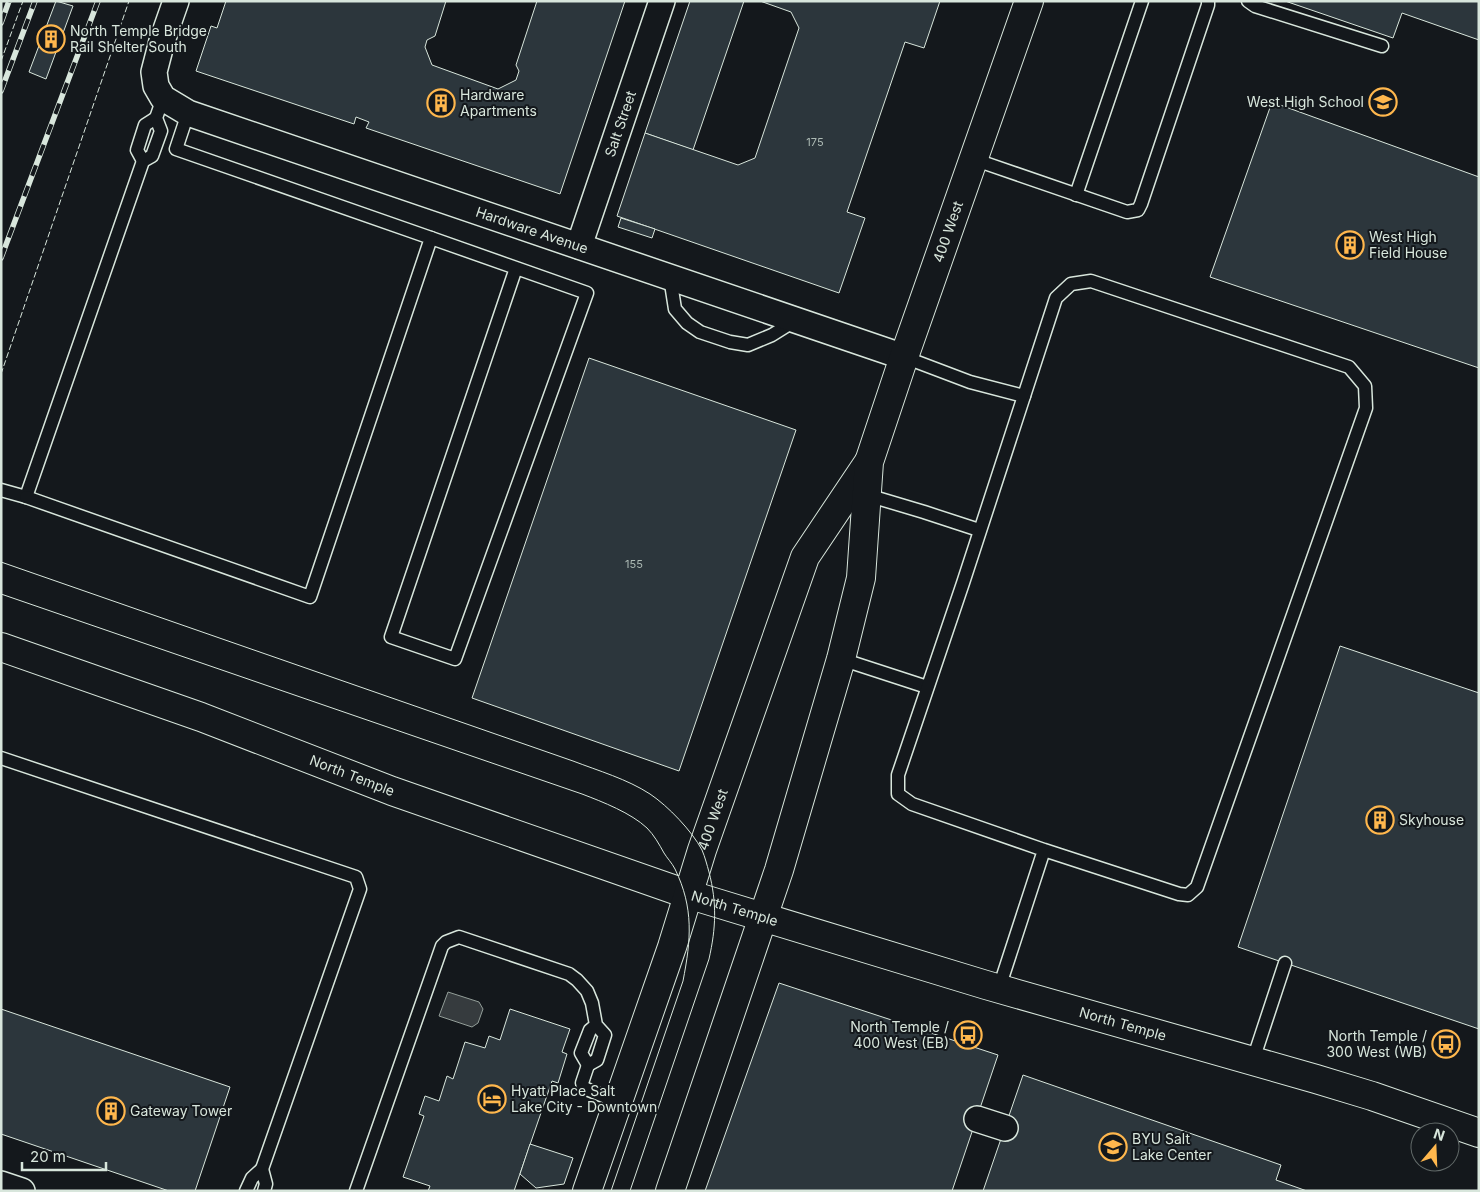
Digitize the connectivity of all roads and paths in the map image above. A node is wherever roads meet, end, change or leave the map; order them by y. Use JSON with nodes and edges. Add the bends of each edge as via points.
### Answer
{"nodes":[{"id":1,"x":176,"y":1,"type":"edge"},
{"id":2,"x":662,"y":1,"type":"edge"},
{"id":3,"x":1029,"y":1,"type":"edge"},
{"id":4,"x":1142,"y":1,"type":"edge"},
{"id":5,"x":1208,"y":1,"type":"edge"},
{"id":6,"x":1248,"y":1,"type":"edge"},
{"id":7,"x":1382,"y":46,"type":"dead end"},
{"id":8,"x":159,"y":108,"type":"junction"},
{"id":9,"x":188,"y":113,"type":"junction"},
{"id":10,"x":973,"y":159,"type":"junction"},
{"id":11,"x":1076,"y":195,"type":"junction"},
{"id":12,"x":431,"y":238,"type":"junction"},
{"id":13,"x":579,"y":246,"type":"junction"},
{"id":14,"x":516,"y":268,"type":"junction"},
{"id":15,"x":670,"y":278,"type":"junction"},
{"id":16,"x":796,"y":320,"type":"junction"},
{"id":17,"x":904,"y":357,"type":"junction"},
{"id":18,"x":1024,"y":396,"type":"junction"},
{"id":19,"x":869,"y":462,"type":"junction"},
{"id":20,"x":1,"y":490,"type":"edge"},
{"id":21,"x":867,"y":495,"type":"junction"},
{"id":22,"x":26,"y":497,"type":"junction"},
{"id":23,"x":979,"y":530,"type":"junction"},
{"id":24,"x":1,"y":647,"type":"edge"},
{"id":25,"x":841,"y":659,"type":"junction"},
{"id":26,"x":927,"y":687,"type":"junction"},
{"id":27,"x":1,"y":758,"type":"edge"},
{"id":28,"x":1044,"y":850,"type":"junction"},
{"id":29,"x":688,"y":894,"type":"junction"},
{"id":30,"x":763,"y":918,"type":"junction"},
{"id":31,"x":1285,"y":963,"type":"dead end"},
{"id":32,"x":999,"y":988,"type":"junction"},
{"id":33,"x":1253,"y":1060,"type":"junction"},
{"id":34,"x":618,"y":1102,"type":"junction"},
{"id":35,"x":977,"y":1118,"type":"dead end"},
{"id":36,"x":1005,"y":1128,"type":"dead end"},
{"id":37,"x":1479,"y":1132,"type":"edge"},
{"id":38,"x":262,"y":1169,"type":"junction"},
{"id":39,"x":1,"y":1184,"type":"edge"},
{"id":40,"x":22,"y":1191,"type":"edge"},
{"id":41,"x":246,"y":1191,"type":"edge"},
{"id":42,"x":264,"y":1191,"type":"edge"},
{"id":43,"x":356,"y":1191,"type":"edge"},
{"id":44,"x":587,"y":1191,"type":"edge"},
{"id":45,"x":670,"y":1191,"type":"edge"}],
"edges":[{"from":1,"to":8,"type":"street","via":[[154,72]]},
{"from":2,"to":13,"type":"street","name":"Salt Street"},
{"from":3,"to":10,"type":"street","name":"400 West"},
{"from":4,"to":11,"type":"lane"},
{"from":5,"to":11,"type":"lane","via":[[1138,210],[1127,212]]},
{"from":6,"to":7,"type":"lane","via":[[1255,6]]},
{"from":8,"to":9,"type":"street","name":"Hardware Avenue"},
{"from":8,"to":22,"type":"lane","via":[[161,131],[152,156],[143,161]]},
{"from":9,"to":12,"type":"lane","via":[[176,149]]},
{"from":9,"to":13,"type":"street","name":"Hardware Avenue"},
{"from":10,"to":11,"type":"lane"},
{"from":10,"to":17,"type":"street","name":"400 West"},
{"from":12,"to":14,"type":"lane"},
{"from":12,"to":22,"type":"lane","via":[[310,597]]},
{"from":13,"to":15,"type":"street","name":"Hardware Avenue"},
{"from":14,"to":14,"type":"lane","via":[[587,293],[455,659],[391,637]]},
{"from":15,"to":16,"type":"street","name":"Hardware Avenue"},
{"from":15,"to":16,"type":"lane","via":[[675,309],[700,332],[748,345]]},
{"from":16,"to":17,"type":"street","name":"Hardware Avenue"},
{"from":17,"to":18,"type":"lane","via":[[970,382]]},
{"from":17,"to":19,"type":"street","name":"400 West"},
{"from":18,"to":23,"type":"lane"},
{"from":18,"to":28,"type":"lane","via":[[1056,298],[1071,284],[1091,281],[1349,367],[1365,386],[1366,408],[1198,888],[1188,895],[1179,894]]},
{"from":19,"to":21,"type":"street","name":"400 West"},
{"from":19,"to":29,"type":"street","name":"400 West","via":[[805,556]]},
{"from":20,"to":22,"type":"lane"},
{"from":21,"to":23,"type":"lane"},
{"from":21,"to":25,"type":"street","name":"400 West","via":[[861,578]]},
{"from":23,"to":26,"type":"lane"},
{"from":24,"to":29,"type":"street","name":"North Temple","via":[[201,716],[392,791]]},
{"from":25,"to":26,"type":"lane"},
{"from":25,"to":30,"type":"street","name":"400 West"},
{"from":26,"to":28,"type":"lane","via":[[898,774],[898,794],[912,804]]},
{"from":27,"to":38,"type":"lane","via":[[356,877],[360,889]]},
{"from":28,"to":32,"type":"lane"},
{"from":29,"to":30,"type":"street","name":"North Temple"},
{"from":29,"to":34,"type":"street","name":"400 West"},
{"from":30,"to":32,"type":"street","name":"North Temple"},
{"from":30,"to":45,"type":"street","name":"400 West"},
{"from":31,"to":33,"type":"lane"},
{"from":32,"to":33,"type":"street","name":"North Temple"},
{"from":33,"to":37,"type":"street","name":"North Temple"},
{"from":34,"to":43,"type":"lane","via":[[584,1088],[582,1083],[588,1065],[582,1053],[590,1030],[596,1025],[587,991],[577,980],[569,974],[459,937],[442,946]]},
{"from":34,"to":44,"type":"street","name":"400 West"},
{"from":35,"to":36,"type":"street"},
{"from":38,"to":41,"type":"lane","via":[[252,1178]]},
{"from":38,"to":42,"type":"lane","via":[[266,1184]]},
{"from":39,"to":40,"type":"street"}]}
